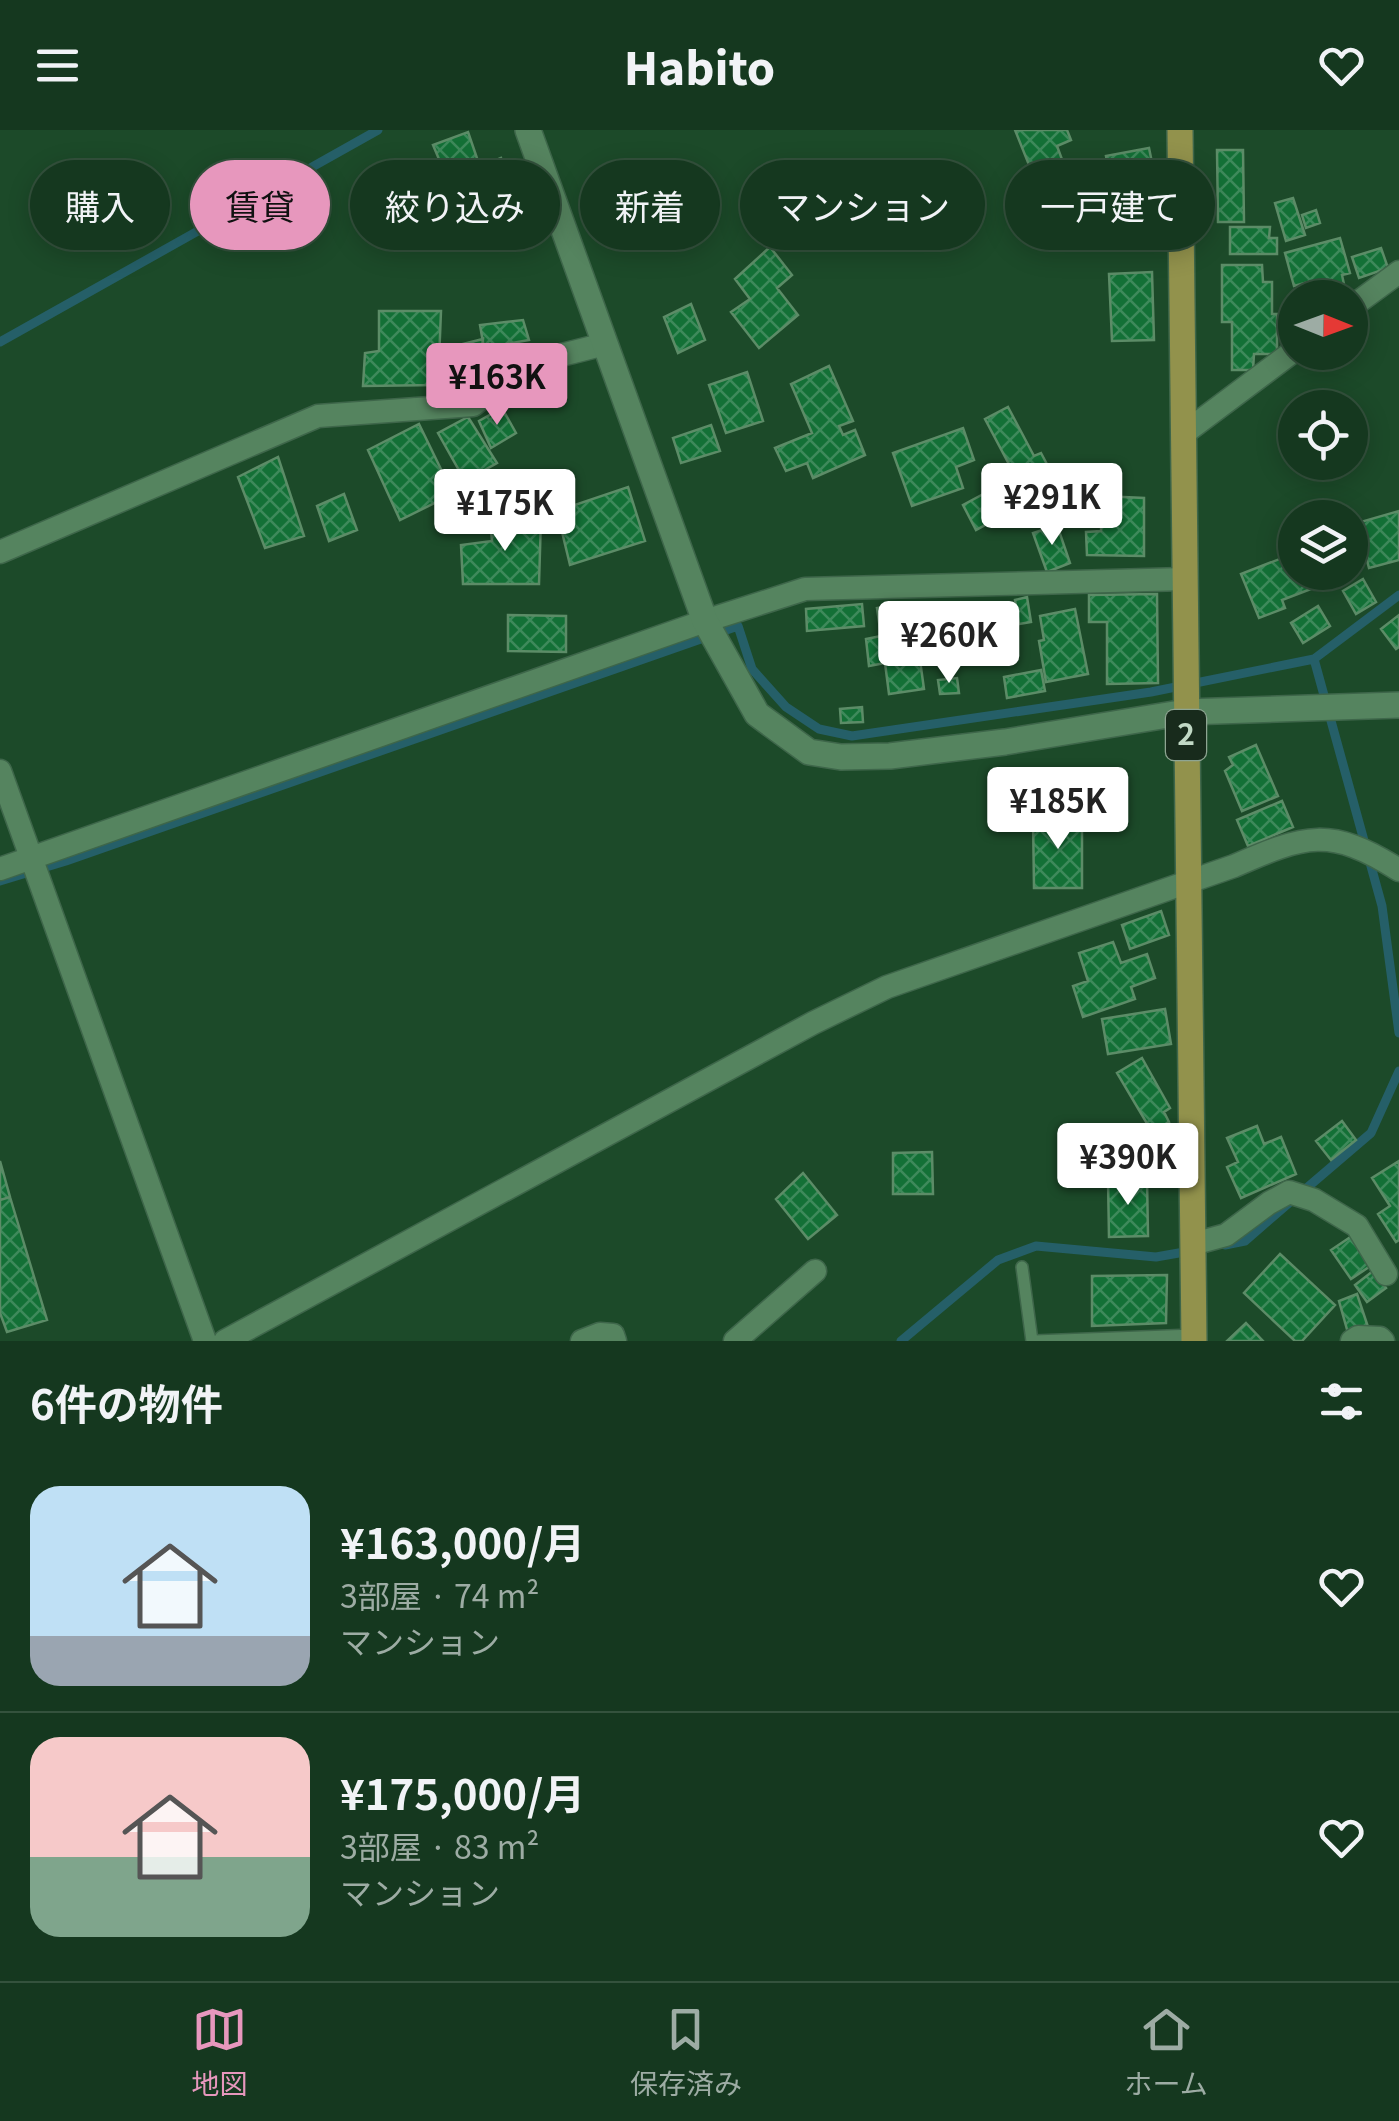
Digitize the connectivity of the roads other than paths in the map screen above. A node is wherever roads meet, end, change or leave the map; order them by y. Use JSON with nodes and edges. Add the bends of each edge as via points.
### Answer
{"nodes":[{"id":1,"x":528,"y":130,"type":"edge"},
{"id":2,"x":1180,"y":130,"type":"edge"},
{"id":3,"x":1399,"y":272,"type":"edge"},
{"id":4,"x":1368,"y":295,"type":"edge"},
{"id":5,"x":605,"y":344,"type":"junction"},
{"id":6,"x":1278,"y":363,"type":"edge"},
{"id":7,"x":1183,"y":434,"type":"junction"},
{"id":8,"x":0,"y":552,"type":"edge"},
{"id":9,"x":1185,"y":579,"type":"junction"},
{"id":10,"x":705,"y":621,"type":"junction"},
{"id":11,"x":1399,"y":705,"type":"edge"},
{"id":12,"x":1186,"y":712,"type":"junction"},
{"id":13,"x":0,"y":770,"type":"edge"},
{"id":14,"x":31,"y":859,"type":"junction"},
{"id":15,"x":0,"y":869,"type":"edge"},
{"id":16,"x":1399,"y":870,"type":"edge"},
{"id":17,"x":1188,"y":881,"type":"junction"},
{"id":18,"x":1193,"y":1244,"type":"junction"},
{"id":19,"x":1022,"y":1267,"type":"dead end"},
{"id":20,"x":815,"y":1271,"type":"dead end"},
{"id":21,"x":1386,"y":1274,"type":"dead end"},
{"id":22,"x":1194,"y":1338,"type":"edge"},
{"id":23,"x":206,"y":1341,"type":"edge"},
{"id":24,"x":225,"y":1341,"type":"edge"},
{"id":25,"x":582,"y":1341,"type":"edge"},
{"id":26,"x":616,"y":1341,"type":"edge"},
{"id":27,"x":735,"y":1341,"type":"edge"},
{"id":28,"x":1034,"y":1341,"type":"edge"},
{"id":29,"x":1352,"y":1341,"type":"edge"},
{"id":30,"x":1383,"y":1341,"type":"edge"}],
"edges":[{"from":1,"to":5,"type":"street"},
{"from":2,"to":7,"type":"main road","number":"2"},
{"from":3,"to":4,"type":"street"},
{"from":5,"to":8,"type":"street","via":[[526,364],[473,405],[318,416]]},
{"from":5,"to":10,"type":"street"},
{"from":6,"to":7,"type":"street"},
{"from":7,"to":9,"type":"main road","number":"2"},
{"from":9,"to":10,"type":"street","via":[[805,589]]},
{"from":9,"to":12,"type":"main road","number":"2"},
{"from":10,"to":12,"type":"street","via":[[757,714],[809,752],[890,756]]},
{"from":10,"to":14,"type":"street"},
{"from":11,"to":12,"type":"street"},
{"from":12,"to":17,"type":"main road","number":"2"},
{"from":13,"to":14,"type":"street"},
{"from":14,"to":15,"type":"street"},
{"from":14,"to":23,"type":"street"},
{"from":16,"to":17,"type":"street","via":[[1330,838],[1288,842]]},
{"from":17,"to":18,"type":"main road","number":"2"},
{"from":17,"to":24,"type":"street","via":[[887,987]]},
{"from":18,"to":21,"type":"street","via":[[1226,1235],[1289,1192],[1357,1226]]},
{"from":18,"to":22,"type":"main road","number":"2"},
{"from":19,"to":28,"type":"lane"},
{"from":20,"to":27,"type":"street"},
{"from":22,"to":28,"type":"lane"},
{"from":25,"to":26,"type":"street","via":[[600,1334]]},
{"from":29,"to":30,"type":"street"}]}
